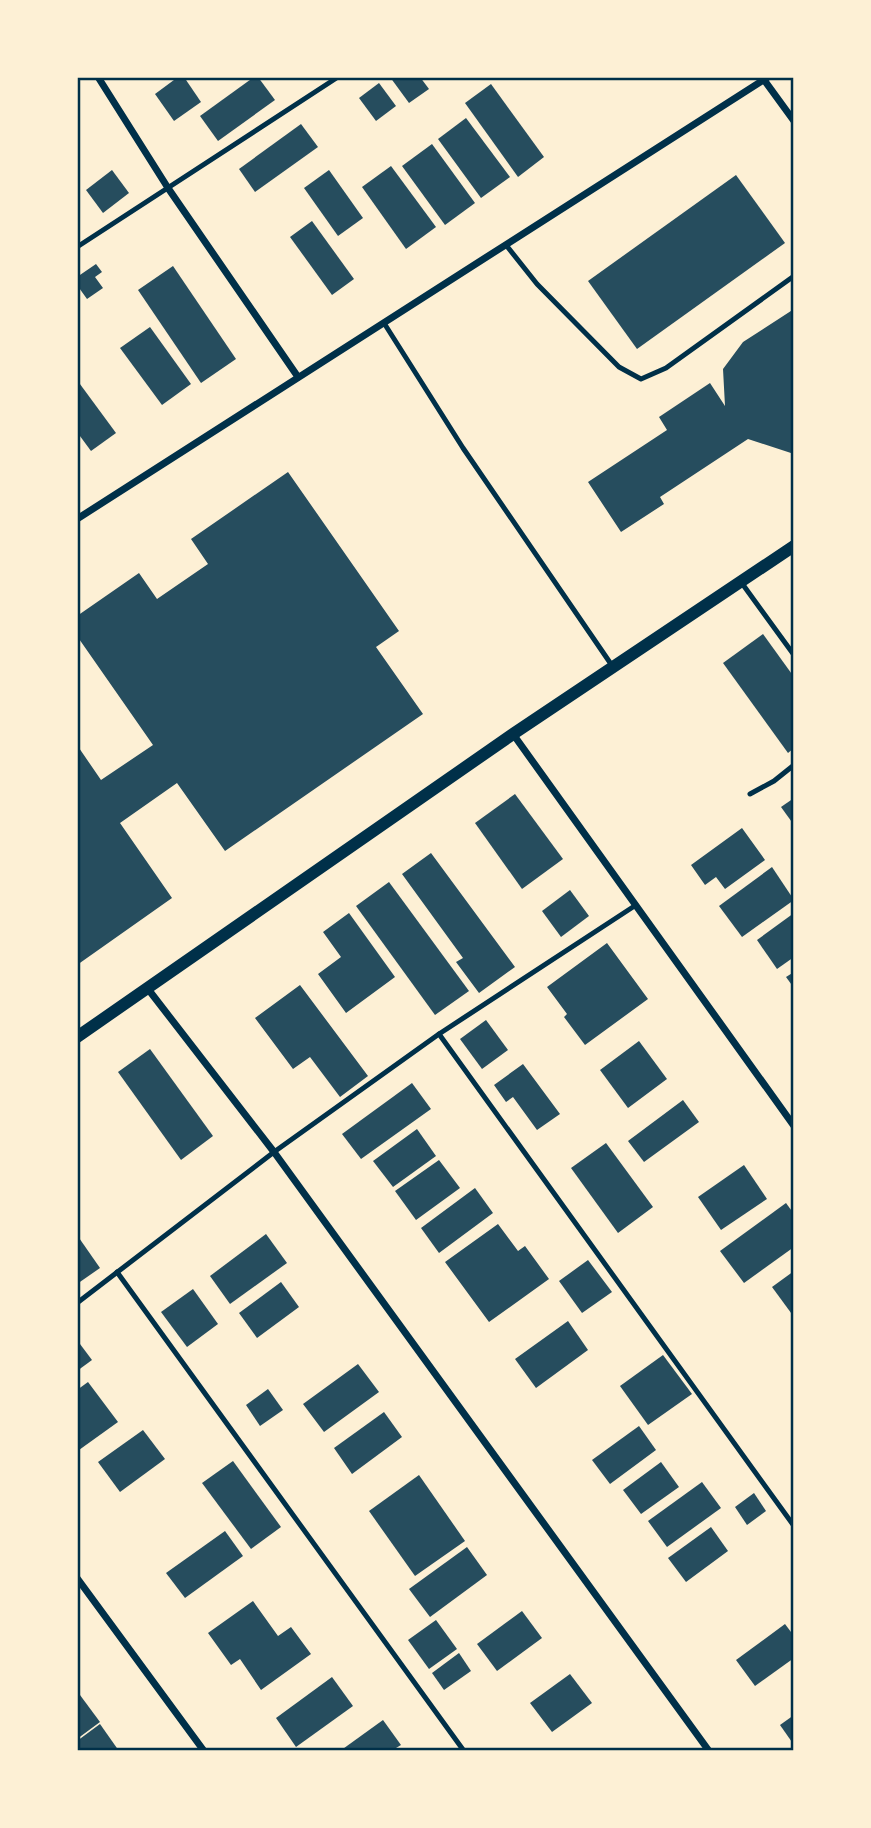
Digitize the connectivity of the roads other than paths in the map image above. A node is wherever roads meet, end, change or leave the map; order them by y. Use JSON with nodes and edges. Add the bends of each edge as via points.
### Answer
{"nodes":[{"id":1,"x":97,"y":77,"type":"edge"},
{"id":2,"x":338,"y":77,"type":"edge"},
{"id":3,"x":765,"y":78,"type":"edge"},
{"id":4,"x":794,"y":121,"type":"edge"},
{"id":5,"x":168,"y":188,"type":"junction"},
{"id":6,"x":506,"y":245,"type":"junction"},
{"id":7,"x":77,"y":247,"type":"edge"},
{"id":8,"x":794,"y":276,"type":"edge"},
{"id":9,"x":384,"y":323,"type":"junction"},
{"id":10,"x":298,"y":377,"type":"junction"},
{"id":11,"x":77,"y":519,"type":"edge"},
{"id":12,"x":794,"y":546,"type":"edge"},
{"id":13,"x":741,"y":582,"type":"junction"},
{"id":14,"x":794,"y":655,"type":"edge"},
{"id":15,"x":613,"y":667,"type":"junction"},
{"id":16,"x":513,"y":734,"type":"junction"},
{"id":17,"x":794,"y":765,"type":"edge"},
{"id":18,"x":750,"y":794,"type":"dead end"},
{"id":19,"x":636,"y":905,"type":"junction"},
{"id":20,"x":148,"y":989,"type":"junction"},
{"id":21,"x":439,"y":1034,"type":"junction"},
{"id":22,"x":77,"y":1037,"type":"edge"},
{"id":23,"x":794,"y":1126,"type":"edge"},
{"id":24,"x":274,"y":1152,"type":"junction"},
{"id":25,"x":117,"y":1272,"type":"junction"},
{"id":26,"x":77,"y":1303,"type":"edge"},
{"id":27,"x":794,"y":1526,"type":"edge"},
{"id":28,"x":77,"y":1578,"type":"edge"},
{"id":29,"x":204,"y":1751,"type":"edge"},
{"id":30,"x":464,"y":1751,"type":"edge"},
{"id":31,"x":709,"y":1751,"type":"edge"}],
"edges":[{"from":1,"to":5,"type":"street"},
{"from":2,"to":5,"type":"lane"},
{"from":3,"to":4,"type":"street"},
{"from":3,"to":6,"type":"street"},
{"from":5,"to":7,"type":"lane"},
{"from":5,"to":10,"type":"street"},
{"from":6,"to":8,"type":"lane","via":[[537,284],[619,367],[641,379],[666,368]]},
{"from":6,"to":9,"type":"street"},
{"from":9,"to":10,"type":"street"},
{"from":9,"to":15,"type":"lane","via":[[463,448]]},
{"from":10,"to":11,"type":"street"},
{"from":12,"to":13,"type":"street"},
{"from":13,"to":14,"type":"lane"},
{"from":13,"to":15,"type":"street"},
{"from":15,"to":16,"type":"street"},
{"from":16,"to":19,"type":"street"},
{"from":16,"to":20,"type":"street"},
{"from":17,"to":18,"type":"lane"},
{"from":19,"to":21,"type":"lane"},
{"from":19,"to":23,"type":"street"},
{"from":20,"to":22,"type":"street"},
{"from":20,"to":24,"type":"street"},
{"from":21,"to":24,"type":"lane"},
{"from":21,"to":27,"type":"lane"},
{"from":24,"to":25,"type":"lane"},
{"from":24,"to":31,"type":"street"},
{"from":25,"to":26,"type":"lane"},
{"from":25,"to":30,"type":"lane"},
{"from":28,"to":29,"type":"street"}]}
